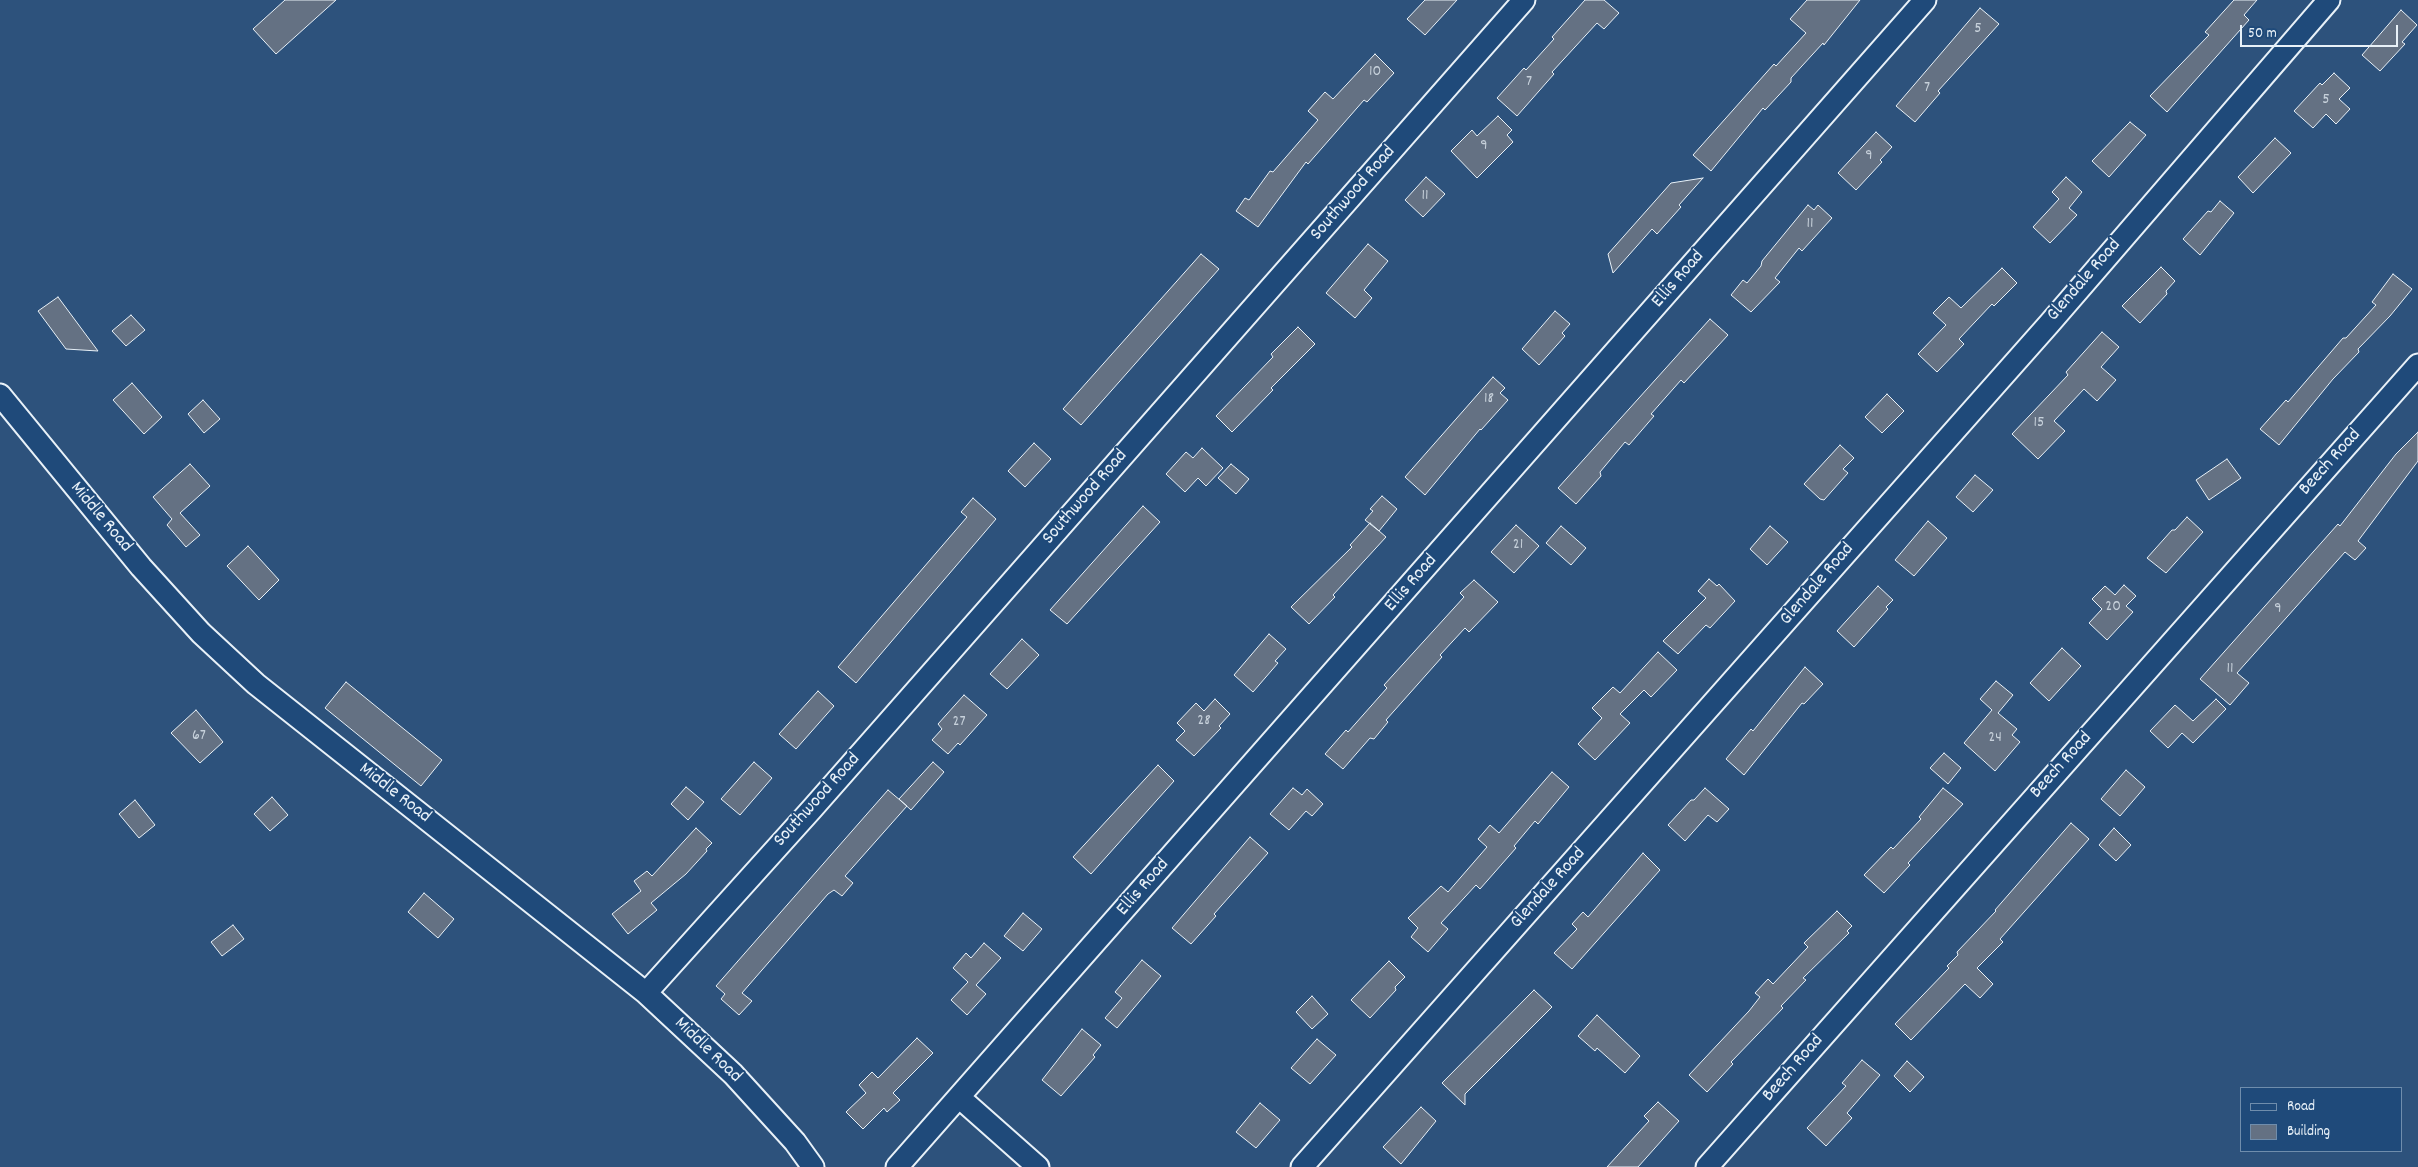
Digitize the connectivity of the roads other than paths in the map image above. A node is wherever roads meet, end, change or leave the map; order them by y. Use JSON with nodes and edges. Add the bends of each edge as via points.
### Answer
{"nodes":[{"id":1,"x":1524,"y":0,"type":"edge"},
{"id":2,"x":1925,"y":0,"type":"edge"},
{"id":3,"x":2329,"y":0,"type":"edge"},
{"id":4,"x":2418,"y":365,"type":"edge"},
{"id":5,"x":0,"y":396,"type":"edge"},
{"id":6,"x":646,"y":993,"type":"junction"},
{"id":7,"x":960,"y":1098,"type":"junction"},
{"id":8,"x":814,"y":1167,"type":"edge"},
{"id":9,"x":896,"y":1167,"type":"edge"},
{"id":10,"x":1038,"y":1167,"type":"edge"},
{"id":11,"x":1302,"y":1167,"type":"edge"},
{"id":12,"x":1707,"y":1167,"type":"edge"}],
"edges":[{"from":1,"to":6,"type":"street","name":"Southwood Road"},
{"from":2,"to":7,"type":"street","name":"Ellis Road"},
{"from":3,"to":11,"type":"street","name":"Glendale Road","via":[[2042,331]]},
{"from":4,"to":12,"type":"street","name":"Beech Road"},
{"from":5,"to":6,"type":"street","name":"Middle Road","via":[[142,567],[201,633],[256,684]]},
{"from":6,"to":8,"type":"street","name":"Middle Road","via":[[733,1074]]},
{"from":7,"to":9,"type":"street","name":"Ellis Road"},
{"from":7,"to":10,"type":"street"}]}
